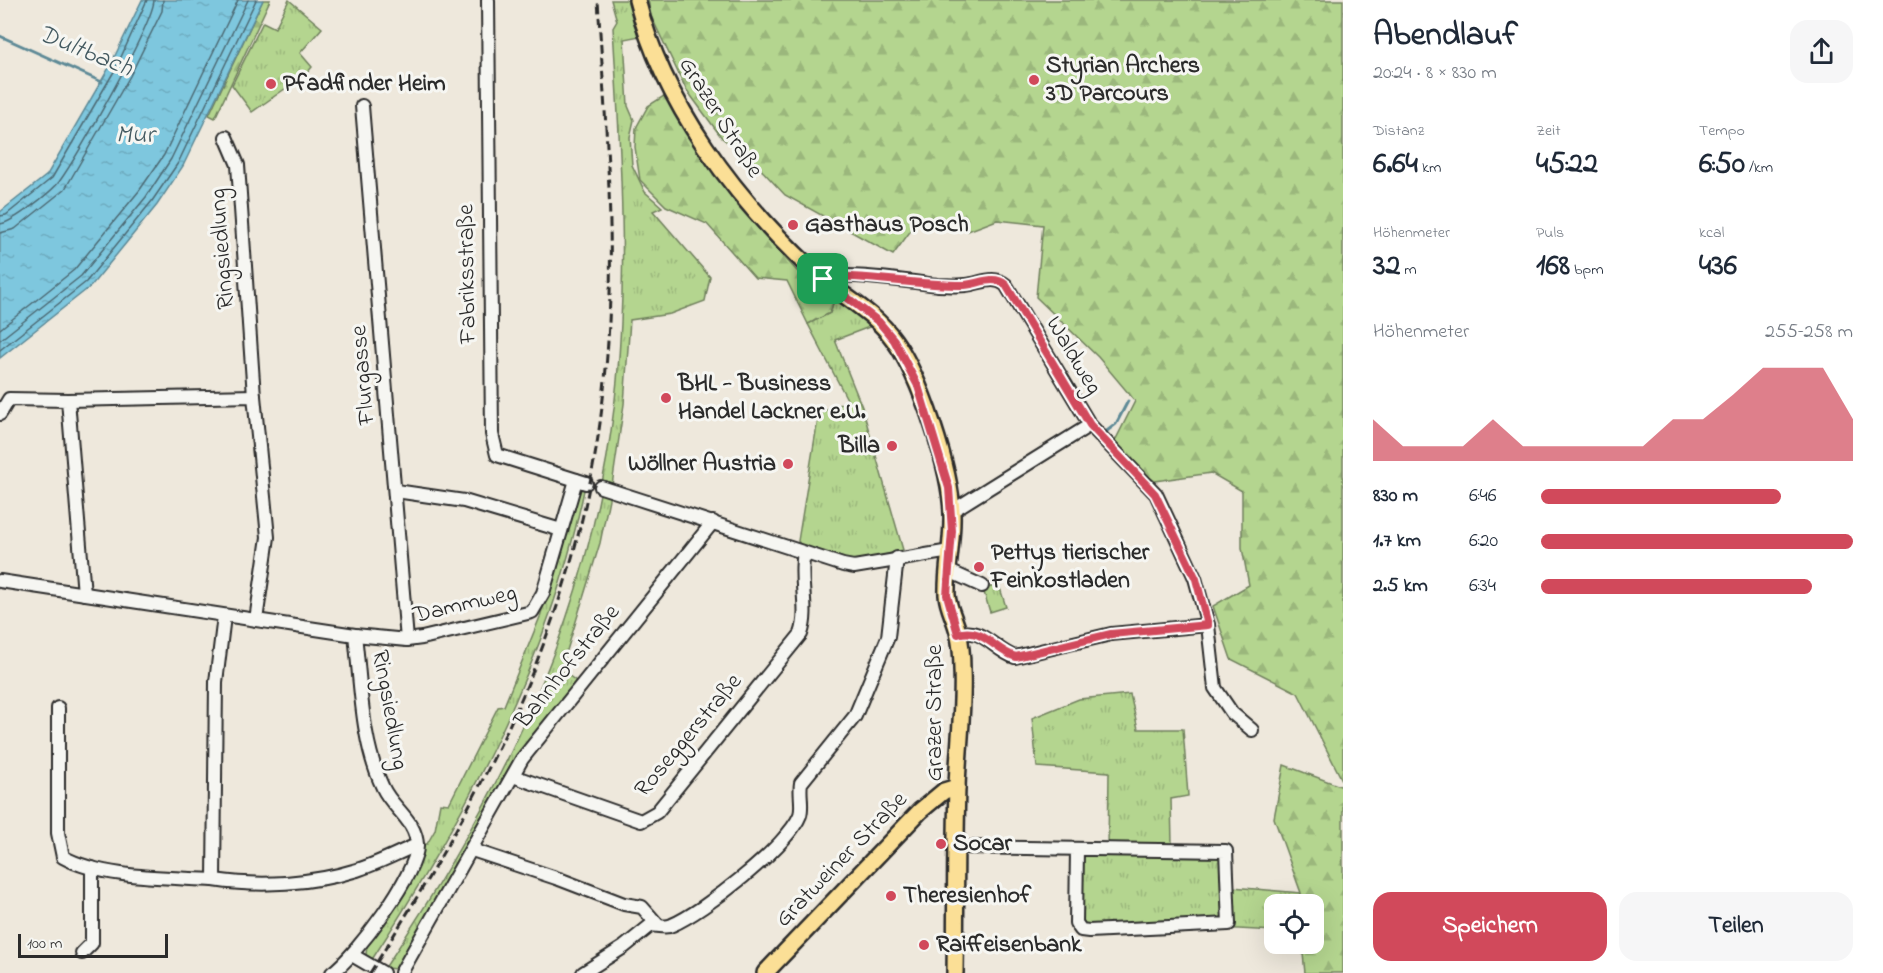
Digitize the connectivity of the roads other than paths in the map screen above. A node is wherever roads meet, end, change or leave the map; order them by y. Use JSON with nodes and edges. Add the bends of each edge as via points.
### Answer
{"nodes":[{"id":1,"x":488,"y":0,"type":"edge"},
{"id":2,"x":637,"y":0,"type":"edge"},
{"id":3,"x":362,"y":106,"type":"dead end"},
{"id":4,"x":226,"y":137,"type":"dead end"},
{"id":5,"x":823,"y":279,"type":"junction"},
{"id":6,"x":254,"y":396,"type":"junction"},
{"id":7,"x":68,"y":399,"type":"junction"},
{"id":8,"x":0,"y":414,"type":"edge"},
{"id":9,"x":1090,"y":425,"type":"junction"},
{"id":10,"x":581,"y":481,"type":"joint"},
{"id":11,"x":601,"y":487,"type":"dead end"},
{"id":12,"x":396,"y":491,"type":"junction"},
{"id":13,"x":952,"y":510,"type":"junction"},
{"id":14,"x":713,"y":522,"type":"junction"},
{"id":15,"x":561,"y":530,"type":"junction"},
{"id":16,"x":950,"y":551,"type":"junction"},
{"id":17,"x":804,"y":553,"type":"junction"},
{"id":18,"x":897,"y":558,"type":"junction"},
{"id":19,"x":949,"y":571,"type":"junction"},
{"id":20,"x":0,"y":581,"type":"edge"},
{"id":21,"x":982,"y":586,"type":"dead end"},
{"id":22,"x":84,"y":594,"type":"junction"},
{"id":23,"x":224,"y":616,"type":"junction"},
{"id":24,"x":256,"y":620,"type":"junction"},
{"id":25,"x":1208,"y":625,"type":"junction"},
{"id":26,"x":958,"y":634,"type":"junction"},
{"id":27,"x":355,"y":635,"type":"junction"},
{"id":28,"x":407,"y":640,"type":"junction"},
{"id":29,"x":58,"y":708,"type":"dead end"},
{"id":30,"x":1252,"y":730,"type":"dead end"},
{"id":31,"x":513,"y":776,"type":"junction"},
{"id":32,"x":957,"y":787,"type":"junction"},
{"id":33,"x":417,"y":845,"type":"junction"},
{"id":34,"x":956,"y":847,"type":"junction"},
{"id":35,"x":472,"y":849,"type":"junction"},
{"id":36,"x":1077,"y":849,"type":"junction"},
{"id":37,"x":92,"y":868,"type":"junction"},
{"id":38,"x":214,"y":880,"type":"junction"},
{"id":39,"x":657,"y":924,"type":"junction"},
{"id":40,"x":82,"y":953,"type":"dead end"},
{"id":41,"x":352,"y":955,"type":"junction"},
{"id":42,"x":332,"y":973,"type":"edge"},
{"id":43,"x":383,"y":973,"type":"edge"},
{"id":44,"x":401,"y":973,"type":"edge"},
{"id":45,"x":583,"y":973,"type":"edge"},
{"id":46,"x":765,"y":973,"type":"edge"},
{"id":47,"x":955,"y":973,"type":"edge"}],
"edges":[{"from":1,"to":10,"type":"street","name":"Fabriksstraße","via":[[492,434],[497,455]]},
{"from":2,"to":5,"type":"main road","name":"Grazer Straße","via":[[646,34],[708,150],[744,200]]},
{"from":3,"to":12,"type":"street","name":"Flurgasse"},
{"from":4,"to":6,"type":"street","name":"Ringsiedlung","via":[[238,165]]},
{"from":5,"to":9,"type":"street","name":"Waldweg","via":[[847,276],[968,285],[1000,280]]},
{"from":5,"to":13,"type":"main road","name":"Grazer Straße","via":[[879,322],[903,355],[918,386],[938,449]]},
{"from":6,"to":7,"type":"street"},
{"from":6,"to":24,"type":"street","name":"Ringsiedlung","via":[[268,537]]},
{"from":7,"to":8,"type":"street","via":[[9,399]]},
{"from":7,"to":22,"type":"street"},
{"from":9,"to":13,"type":"street"},
{"from":9,"to":25,"type":"street","name":"Waldweg","via":[[1155,494],[1196,579]]},
{"from":10,"to":15,"type":"street","name":"Dammweg"},
{"from":11,"to":14,"type":"street"},
{"from":12,"to":15,"type":"street","via":[[464,501]]},
{"from":12,"to":28,"type":"street","name":"Flurgasse"},
{"from":13,"to":16,"type":"main road","name":"Grazer Straße"},
{"from":14,"to":17,"type":"street"},
{"from":14,"to":31,"type":"street","name":"Bahnhofstraße","via":[[565,704]]},
{"from":15,"to":28,"type":"street","name":"Dammweg","via":[[541,599],[532,612]]},
{"from":16,"to":18,"type":"street"},
{"from":16,"to":19,"type":"main road","name":"Grazer Straße"},
{"from":17,"to":18,"type":"street","via":[[854,567]]},
{"from":17,"to":31,"type":"street","name":"Roseggerstraße","via":[[801,634],[657,812],[641,821]]},
{"from":18,"to":39,"type":"street","via":[[888,637],[855,716],[801,783],[801,813],[796,823],[734,886],[670,927]]},
{"from":19,"to":21,"type":"street"},
{"from":19,"to":26,"type":"main road","name":"Grazer Straße","via":[[947,595]]},
{"from":20,"to":22,"type":"street","name":"Ringsiedlung"},
{"from":22,"to":23,"type":"street","name":"Ringsiedlung"},
{"from":23,"to":24,"type":"street","name":"Ringsiedlung"},
{"from":23,"to":38,"type":"street","via":[[216,682]]},
{"from":24,"to":27,"type":"street","name":"Ringsiedlung"},
{"from":25,"to":26,"type":"street","via":[[1111,634],[1016,657],[978,633]]},
{"from":25,"to":30,"type":"street","name":"Waldweg","via":[[1215,688],[1232,714]]},
{"from":26,"to":32,"type":"main road","name":"Grazer Straße","via":[[963,686]]},
{"from":27,"to":28,"type":"street","name":"Dammweg"},
{"from":27,"to":33,"type":"street","name":"Ringsiedlung","via":[[373,759],[383,788],[412,827]]},
{"from":29,"to":37,"type":"street","via":[[58,833],[63,857]]},
{"from":31,"to":35,"type":"street","name":"Bahnhofstraße"},
{"from":32,"to":34,"type":"main road","name":"Grazer Straße"},
{"from":32,"to":46,"type":"main road","name":"Gratweiner Straße","via":[[934,798],[920,811]]},
{"from":33,"to":38,"type":"street","via":[[358,870],[327,877],[242,884]]},
{"from":33,"to":41,"type":"street","via":[[406,876]]},
{"from":34,"to":36,"type":"street"},
{"from":34,"to":47,"type":"main road","name":"Grazer Straße"},
{"from":35,"to":39,"type":"street","via":[[642,907]]},
{"from":35,"to":44,"type":"street","name":"Bahnhofstraße"},
{"from":36,"to":36,"type":"street","via":[[1226,851],[1229,924],[1080,930],[1076,923]]},
{"from":37,"to":38,"type":"street"},
{"from":37,"to":40,"type":"street","via":[[92,942]]},
{"from":39,"to":45,"type":"street"},
{"from":41,"to":42,"type":"street"},
{"from":41,"to":43,"type":"street"}]}
